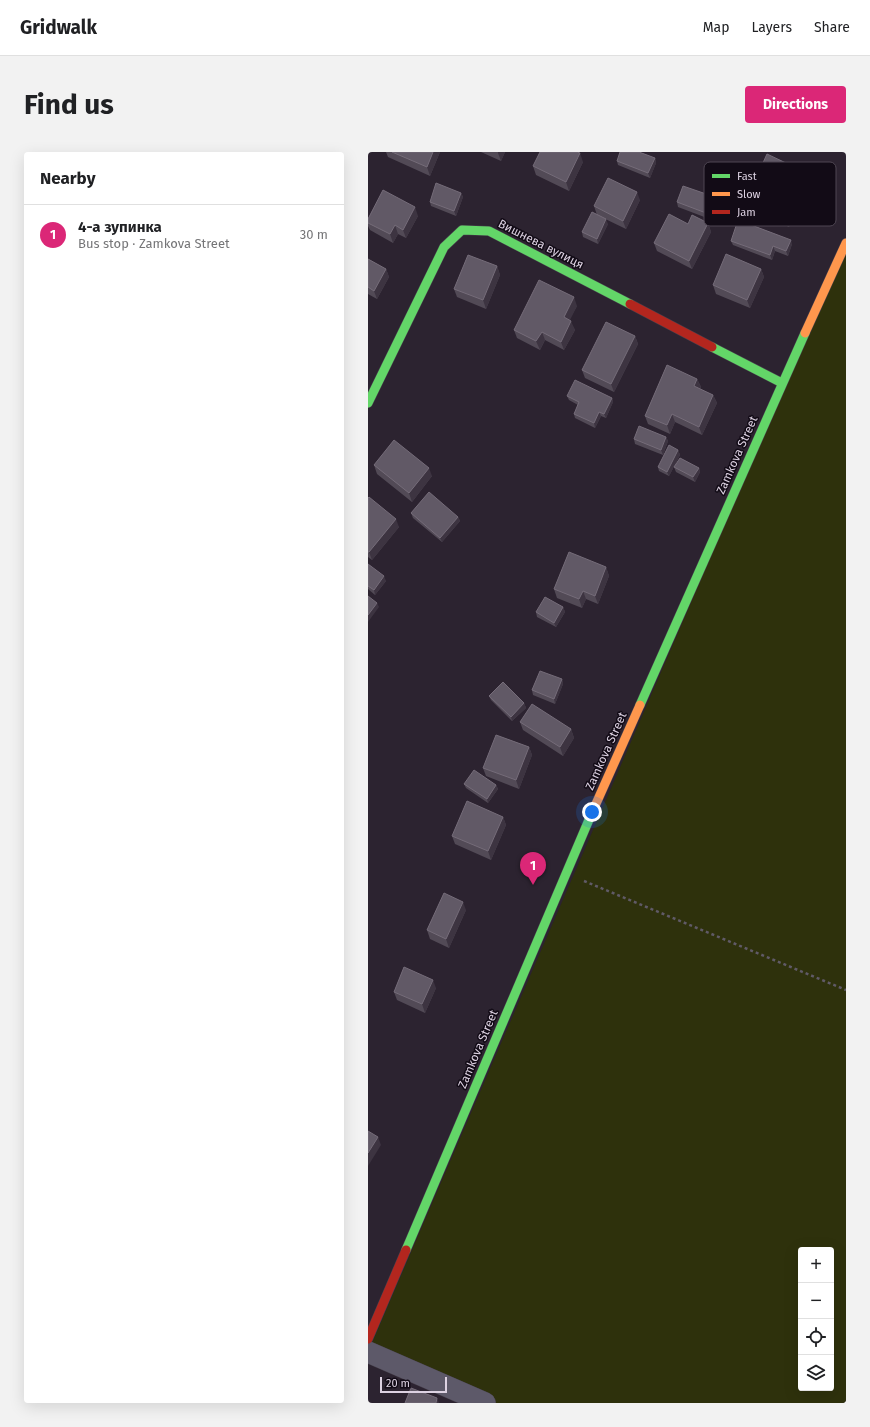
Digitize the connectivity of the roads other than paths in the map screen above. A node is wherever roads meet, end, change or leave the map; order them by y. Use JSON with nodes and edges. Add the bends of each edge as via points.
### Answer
{"nodes":[{"id":1,"x":846,"y":243,"type":"edge"},
{"id":2,"x":782,"y":383,"type":"junction"},
{"id":3,"x":368,"y":403,"type":"edge"},
{"id":4,"x":368,"y":1339,"type":"edge"},
{"id":5,"x":368,"y":1352,"type":"edge"},
{"id":6,"x":485,"y":1403,"type":"edge"}],
"edges":[{"from":1,"to":2,"type":"street","name":"Zamkova Street"},
{"from":2,"to":3,"type":"street","name":"Вишнева вулиця","via":[[489,231],[462,230],[444,247]]},
{"from":2,"to":4,"type":"street","name":"Zamkova Street","via":[[565,873]]},
{"from":5,"to":6,"type":"street"}]}
